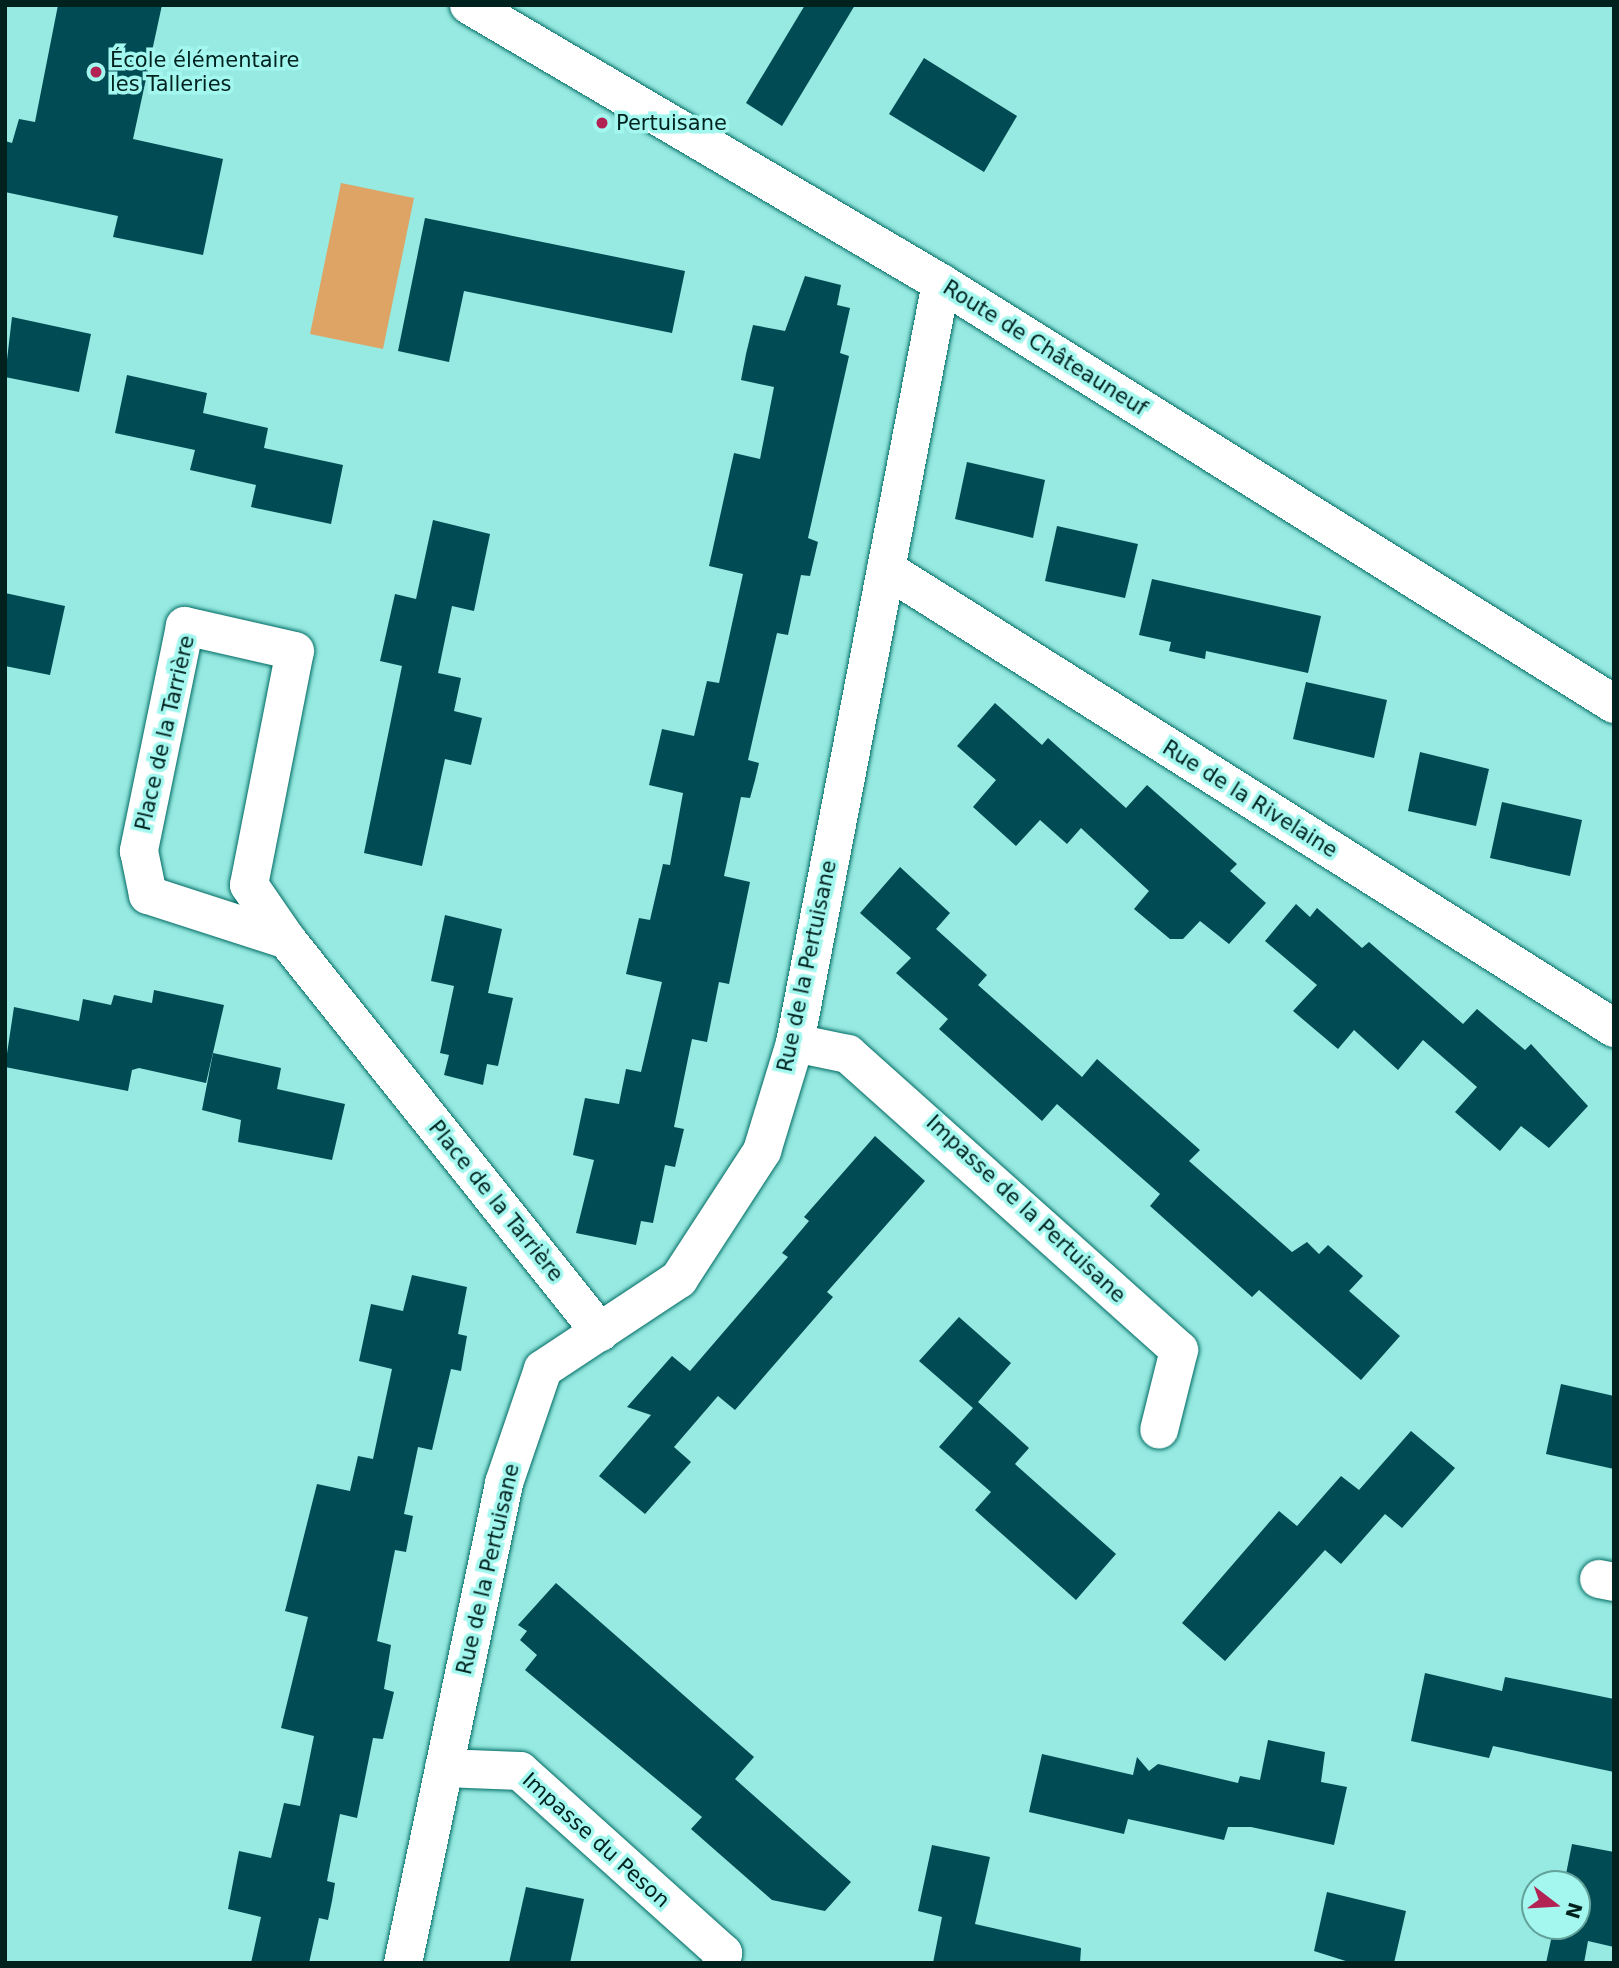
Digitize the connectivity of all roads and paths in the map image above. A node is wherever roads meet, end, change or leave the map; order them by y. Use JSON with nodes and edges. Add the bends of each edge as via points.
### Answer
{"nodes":[{"id":1,"x":469,"y":5,"type":"edge"},
{"id":2,"x":941,"y":283,"type":"junction"},
{"id":3,"x":886,"y":569,"type":"junction"},
{"id":4,"x":1614,"y":704,"type":"edge"},
{"id":5,"x":287,"y":940,"type":"junction"},
{"id":6,"x":1614,"y":1028,"type":"edge"},
{"id":7,"x":794,"y":1043,"type":"junction"},
{"id":8,"x":600,"y":1332,"type":"junction"},
{"id":9,"x":1159,"y":1430,"type":"dead end"},
{"id":10,"x":444,"y":1768,"type":"junction"},
{"id":11,"x":403,"y":1963,"type":"edge"},
{"id":12,"x":721,"y":1963,"type":"edge"}],
"edges":[{"from":1,"to":2,"type":"street","name":"Route de Châteauneuf"},
{"from":2,"to":3,"type":"street","name":"Rue de la Pertuisane"},
{"from":2,"to":4,"type":"street","name":"Route de Châteauneuf"},
{"from":3,"to":6,"type":"street","name":"Rue de la Rivelaine"},
{"from":3,"to":7,"type":"street","name":"Rue de la Pertuisane"},
{"from":5,"to":5,"type":"street","name":"Place de la Tarrière","via":[[148,895],[139,851],[185,626],[295,651],[249,885]]},
{"from":5,"to":8,"type":"street","name":"Place de la Tarrière"},
{"from":7,"to":8,"type":"street","name":"Rue de la Pertuisane","via":[[762,1151],[679,1279]]},
{"from":7,"to":9,"type":"street","name":"Impasse de la Pertuisane","via":[[858,1062],[1179,1350]]},
{"from":8,"to":10,"type":"street","name":"Rue de la Pertuisane","via":[[543,1369],[505,1483]]},
{"from":10,"to":11,"type":"street","name":"Rue de la Pertuisane"},
{"from":10,"to":12,"type":"street","name":"Impasse du Peson","via":[[520,1771],[723,1953]]}]}
